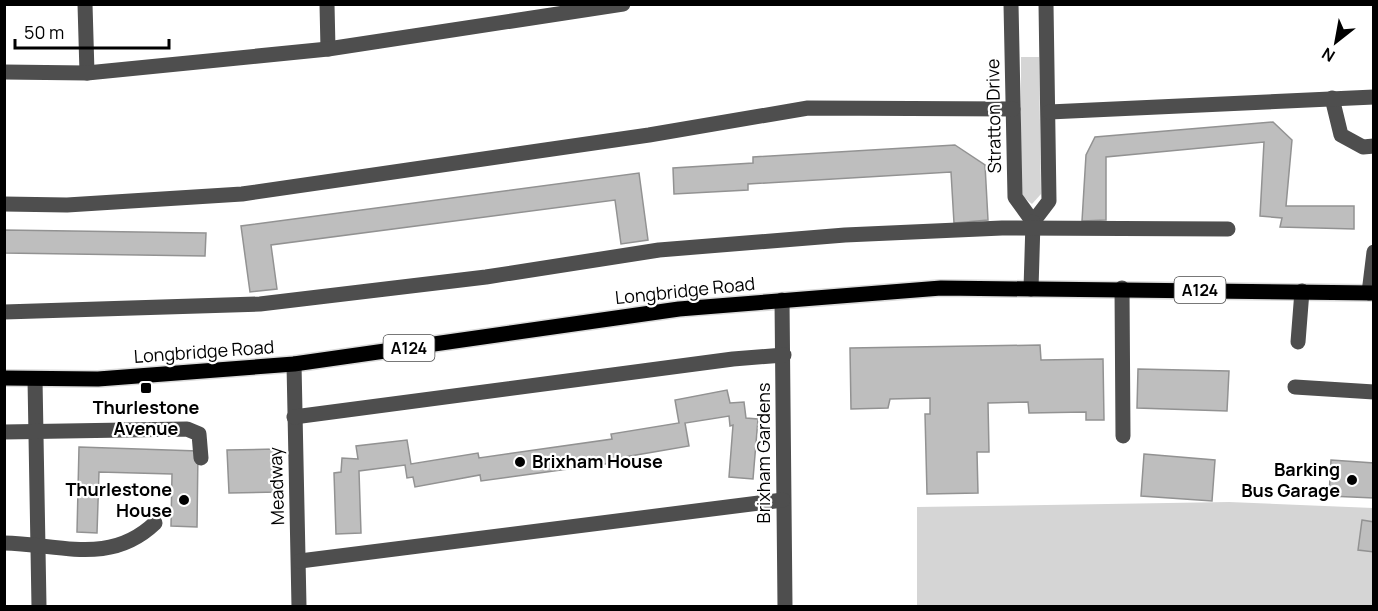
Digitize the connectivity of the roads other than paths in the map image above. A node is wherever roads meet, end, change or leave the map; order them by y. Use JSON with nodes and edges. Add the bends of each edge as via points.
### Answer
{"nodes":[{"id":1,"x":85,"y":4,"type":"edge"},
{"id":2,"x":327,"y":4,"type":"edge"},
{"id":3,"x":623,"y":4,"type":"edge"},
{"id":4,"x":1011,"y":4,"type":"edge"},
{"id":5,"x":1046,"y":4,"type":"edge"},
{"id":6,"x":328,"y":49,"type":"junction"},
{"id":7,"x":4,"y":72,"type":"edge"},
{"id":8,"x":87,"y":72,"type":"junction"},
{"id":9,"x":1374,"y":97,"type":"edge"},
{"id":10,"x":1332,"y":98,"type":"junction"},
{"id":11,"x":1013,"y":109,"type":"junction"},
{"id":12,"x":1049,"y":112,"type":"junction"},
{"id":13,"x":1374,"y":146,"type":"edge"},
{"id":14,"x":4,"y":204,"type":"edge"},
{"id":15,"x":1032,"y":225,"type":"junction"},
{"id":16,"x":1228,"y":229,"type":"dead end"},
{"id":17,"x":1374,"y":252,"type":"edge"},
{"id":18,"x":1122,"y":288,"type":"junction"},
{"id":19,"x":1031,"y":289,"type":"junction"},
{"id":20,"x":1302,"y":291,"type":"junction"},
{"id":21,"x":1371,"y":293,"type":"edge"},
{"id":22,"x":782,"y":300,"type":"junction"},
{"id":23,"x":4,"y":312,"type":"edge"},
{"id":24,"x":1298,"y":342,"type":"dead end"},
{"id":25,"x":784,"y":355,"type":"junction"},
{"id":26,"x":294,"y":364,"type":"junction"},
{"id":27,"x":4,"y":378,"type":"edge"},
{"id":28,"x":35,"y":379,"type":"junction"},
{"id":29,"x":1295,"y":387,"type":"dead end"},
{"id":30,"x":1374,"y":392,"type":"edge"},
{"id":31,"x":294,"y":417,"type":"junction"},
{"id":32,"x":4,"y":432,"type":"edge"},
{"id":33,"x":36,"y":432,"type":"junction"},
{"id":34,"x":1123,"y":436,"type":"dead end"},
{"id":35,"x":201,"y":458,"type":"dead end"},
{"id":36,"x":783,"y":500,"type":"junction"},
{"id":37,"x":155,"y":523,"type":"dead end"},
{"id":38,"x":4,"y":543,"type":"edge"},
{"id":39,"x":38,"y":544,"type":"junction"},
{"id":40,"x":300,"y":561,"type":"junction"},
{"id":41,"x":39,"y":606,"type":"edge"},
{"id":42,"x":299,"y":606,"type":"edge"},
{"id":43,"x":785,"y":606,"type":"edge"}],
"edges":[{"from":1,"to":8,"type":"street"},
{"from":2,"to":6,"type":"street"},
{"from":3,"to":6,"type":"street"},
{"from":4,"to":11,"type":"street","name":"Stratton Drive"},
{"from":5,"to":12,"type":"street"},
{"from":6,"to":8,"type":"street"},
{"from":7,"to":8,"type":"street"},
{"from":9,"to":10,"type":"street"},
{"from":10,"to":12,"type":"street"},
{"from":10,"to":13,"type":"street","via":[[1341,135],[1363,147]]},
{"from":11,"to":14,"type":"street","via":[[808,108],[242,194],[66,205]]},
{"from":11,"to":15,"type":"street","name":"Stratton Drive","via":[[1015,197]]},
{"from":12,"to":15,"type":"street","via":[[1049,201]]},
{"from":15,"to":16,"type":"street"},
{"from":15,"to":19,"type":"street"},
{"from":15,"to":23,"type":"street","via":[[659,250],[486,277],[260,304]]},
{"from":17,"to":21,"type":"street"},
{"from":18,"to":19,"type":"main road","name":"Longbridge Road","number":"A124"},
{"from":18,"to":20,"type":"main road","name":"Longbridge Road","number":"A124"},
{"from":18,"to":34,"type":"street"},
{"from":19,"to":22,"type":"main road","name":"Longbridge Road","number":"A124","via":[[941,288]]},
{"from":20,"to":21,"type":"main road","name":"Longbridge Road","number":"A124"},
{"from":20,"to":24,"type":"street"},
{"from":22,"to":25,"type":"street","name":"Brixham Gardens"},
{"from":22,"to":26,"type":"main road","name":"Longbridge Road","number":"A124","via":[[679,309]]},
{"from":25,"to":31,"type":"street"},
{"from":25,"to":36,"type":"street","name":"Brixham Gardens"},
{"from":26,"to":28,"type":"main road","name":"Longbridge Road","number":"A124","via":[[121,378]]},
{"from":26,"to":31,"type":"street","name":"Meadway"},
{"from":27,"to":28,"type":"main road","name":"Longbridge Road","number":"A124"},
{"from":28,"to":33,"type":"street"},
{"from":29,"to":30,"type":"street"},
{"from":31,"to":40,"type":"street","name":"Meadway"},
{"from":32,"to":33,"type":"street"},
{"from":33,"to":35,"type":"street","via":[[187,429],[199,434]]},
{"from":33,"to":39,"type":"street"},
{"from":36,"to":40,"type":"street"},
{"from":36,"to":43,"type":"street","name":"Brixham Gardens"},
{"from":37,"to":39,"type":"street","via":[[140,538],[111,548],[84,550]]},
{"from":38,"to":39,"type":"street"},
{"from":39,"to":41,"type":"street"},
{"from":40,"to":42,"type":"street","name":"Meadway"}]}
